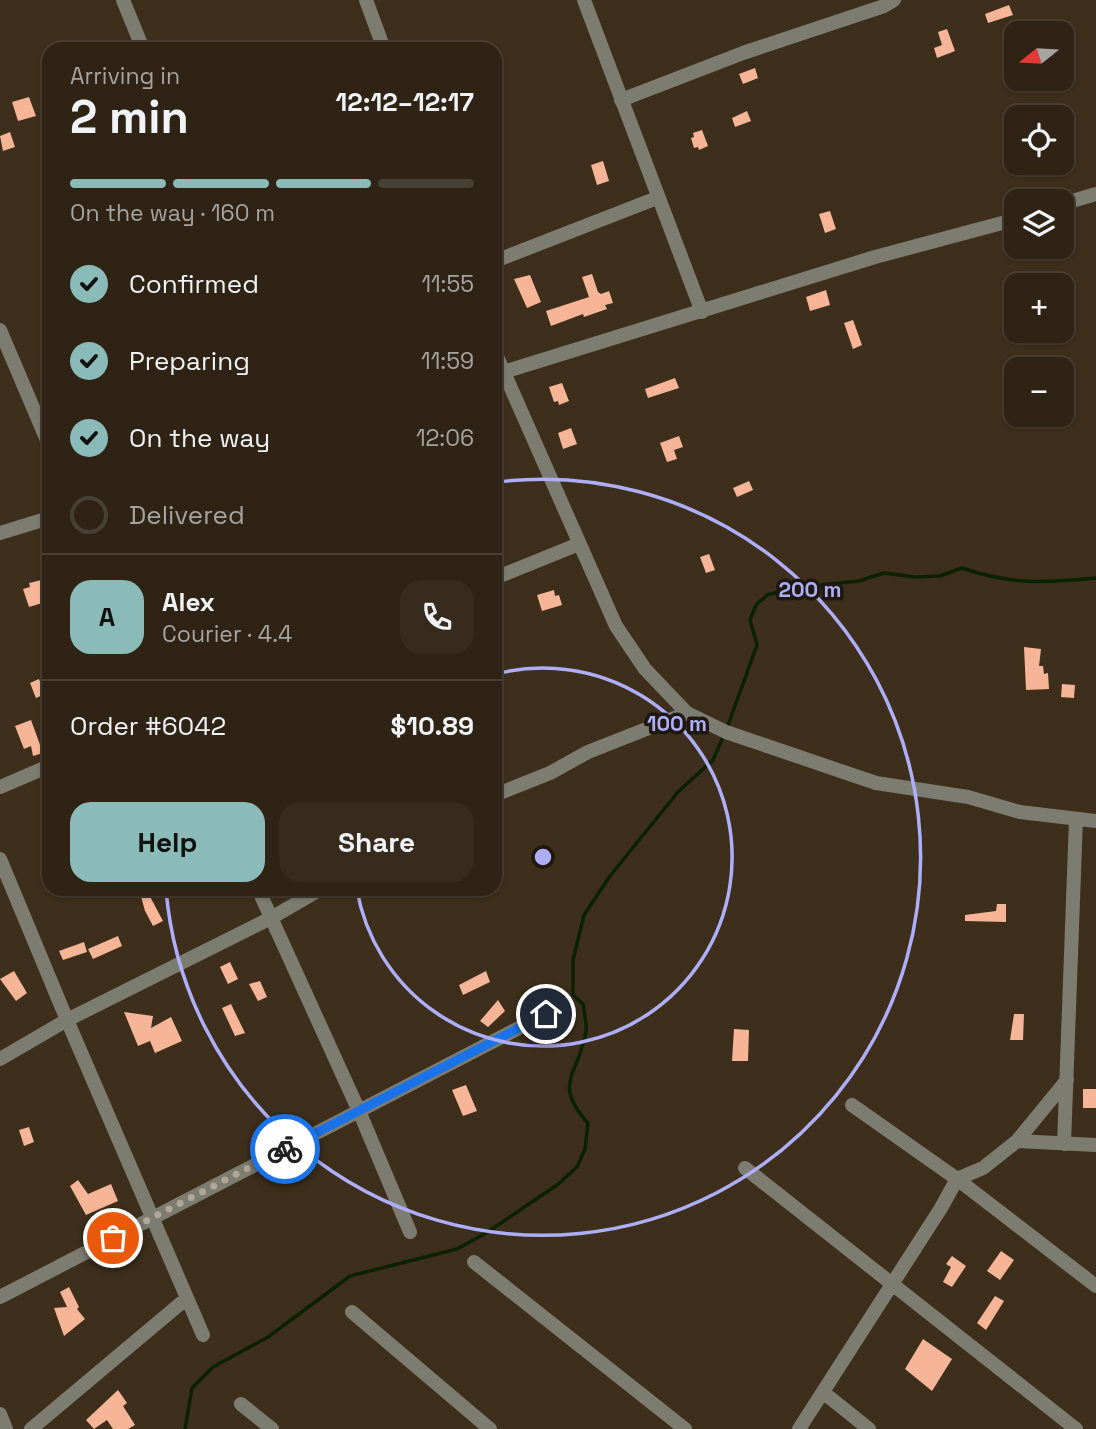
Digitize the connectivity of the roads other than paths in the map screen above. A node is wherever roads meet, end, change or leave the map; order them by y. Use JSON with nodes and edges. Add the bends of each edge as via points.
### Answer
{"nodes":[{"id":1,"x":123,"y":0,"type":"edge"},
{"id":2,"x":366,"y":0,"type":"edge"},
{"id":3,"x":584,"y":0,"type":"edge"},
{"id":4,"x":894,"y":0,"type":"edge"},
{"id":5,"x":140,"y":42,"type":"edge"},
{"id":6,"x":381,"y":42,"type":"edge"},
{"id":7,"x":621,"y":100,"type":"junction"},
{"id":8,"x":1096,"y":194,"type":"edge"},
{"id":9,"x":657,"y":198,"type":"junction"},
{"id":10,"x":1074,"y":200,"type":"edge"},
{"id":11,"x":1004,"y":222,"type":"edge"},
{"id":12,"x":502,"y":258,"type":"edge"},
{"id":13,"x":702,"y":312,"type":"junction"},
{"id":14,"x":0,"y":330,"type":"edge"},
{"id":15,"x":502,"y":372,"type":"edge"},
{"id":16,"x":502,"y":379,"type":"edge"},
{"id":17,"x":42,"y":429,"type":"edge"},
{"id":18,"x":42,"y":520,"type":"edge"},
{"id":19,"x":0,"y":533,"type":"edge"},
{"id":20,"x":579,"y":544,"type":"junction"},
{"id":21,"x":502,"y":575,"type":"edge"},
{"id":22,"x":687,"y":713,"type":"junction"},
{"id":23,"x":42,"y":769,"type":"edge"},
{"id":24,"x":0,"y":787,"type":"edge"},
{"id":25,"x":502,"y":793,"type":"edge"},
{"id":26,"x":1076,"y":819,"type":"junction"},
{"id":27,"x":1096,"y":821,"type":"edge"},
{"id":28,"x":0,"y":859,"type":"edge"},
{"id":29,"x":261,"y":896,"type":"edge"},
{"id":30,"x":309,"y":896,"type":"edge"},
{"id":31,"x":271,"y":918,"type":"junction"},
{"id":32,"x":546,"y":1014,"type":"dead end"},
{"id":33,"x":66,"y":1020,"type":"junction"},
{"id":34,"x":0,"y":1059,"type":"edge"},
{"id":35,"x":1067,"y":1080,"type":"junction"},
{"id":36,"x":852,"y":1105,"type":"dead end"},
{"id":37,"x":359,"y":1111,"type":"junction"},
{"id":38,"x":1017,"y":1141,"type":"junction"},
{"id":39,"x":1065,"y":1144,"type":"junction"},
{"id":40,"x":1096,"y":1146,"type":"edge"},
{"id":41,"x":745,"y":1168,"type":"dead end"},
{"id":42,"x":957,"y":1179,"type":"junction"},
{"id":43,"x":153,"y":1218,"type":"junction"},
{"id":44,"x":410,"y":1232,"type":"dead end"},
{"id":45,"x":474,"y":1262,"type":"dead end"},
{"id":46,"x":892,"y":1285,"type":"junction"},
{"id":47,"x":1096,"y":1286,"type":"edge"},
{"id":48,"x":0,"y":1297,"type":"edge"},
{"id":49,"x":187,"y":1298,"type":"junction"},
{"id":50,"x":352,"y":1312,"type":"dead end"},
{"id":51,"x":203,"y":1335,"type":"dead end"},
{"id":52,"x":824,"y":1393,"type":"junction"},
{"id":53,"x":241,"y":1404,"type":"dead end"},
{"id":54,"x":0,"y":1414,"type":"edge"},
{"id":55,"x":6,"y":1429,"type":"edge"},
{"id":56,"x":30,"y":1429,"type":"edge"},
{"id":57,"x":272,"y":1429,"type":"edge"},
{"id":58,"x":490,"y":1429,"type":"edge"},
{"id":59,"x":685,"y":1429,"type":"edge"},
{"id":60,"x":799,"y":1429,"type":"edge"},
{"id":61,"x":869,"y":1429,"type":"edge"},
{"id":62,"x":1076,"y":1429,"type":"edge"}],
"edges":[{"from":1,"to":5,"type":"street"},
{"from":2,"to":6,"type":"street"},
{"from":3,"to":7,"type":"street"},
{"from":4,"to":7,"type":"street"},
{"from":7,"to":9,"type":"street"},
{"from":8,"to":10,"type":"street"},
{"from":9,"to":12,"type":"street"},
{"from":9,"to":13,"type":"street"},
{"from":11,"to":13,"type":"street","via":[[875,257]]},
{"from":13,"to":15,"type":"street"},
{"from":14,"to":17,"type":"street"},
{"from":16,"to":20,"type":"street"},
{"from":18,"to":19,"type":"street"},
{"from":20,"to":21,"type":"street"},
{"from":20,"to":22,"type":"street","via":[[616,626],[645,669]]},
{"from":22,"to":25,"type":"street","via":[[588,752]]},
{"from":22,"to":26,"type":"street","via":[[726,732],[876,783]]},
{"from":23,"to":24,"type":"street"},
{"from":26,"to":27,"type":"street"},
{"from":26,"to":35,"type":"street"},
{"from":28,"to":33,"type":"street"},
{"from":29,"to":31,"type":"street"},
{"from":30,"to":31,"type":"street"},
{"from":31,"to":33,"type":"street"},
{"from":31,"to":37,"type":"street"},
{"from":32,"to":37,"type":"street"},
{"from":33,"to":34,"type":"street"},
{"from":33,"to":43,"type":"street"},
{"from":35,"to":38,"type":"street"},
{"from":35,"to":39,"type":"street"},
{"from":36,"to":42,"type":"street"},
{"from":37,"to":43,"type":"street"},
{"from":37,"to":44,"type":"street"},
{"from":38,"to":39,"type":"street"},
{"from":38,"to":42,"type":"street","via":[[983,1168]]},
{"from":39,"to":40,"type":"street"},
{"from":41,"to":46,"type":"street"},
{"from":42,"to":46,"type":"street"},
{"from":42,"to":47,"type":"street"},
{"from":43,"to":48,"type":"street"},
{"from":43,"to":49,"type":"street"},
{"from":45,"to":59,"type":"street"},
{"from":46,"to":52,"type":"street"},
{"from":46,"to":62,"type":"street"},
{"from":49,"to":51,"type":"street"},
{"from":49,"to":56,"type":"street"},
{"from":50,"to":58,"type":"street"},
{"from":52,"to":60,"type":"street"},
{"from":52,"to":61,"type":"street"},
{"from":53,"to":57,"type":"street"},
{"from":54,"to":55,"type":"street"}]}
